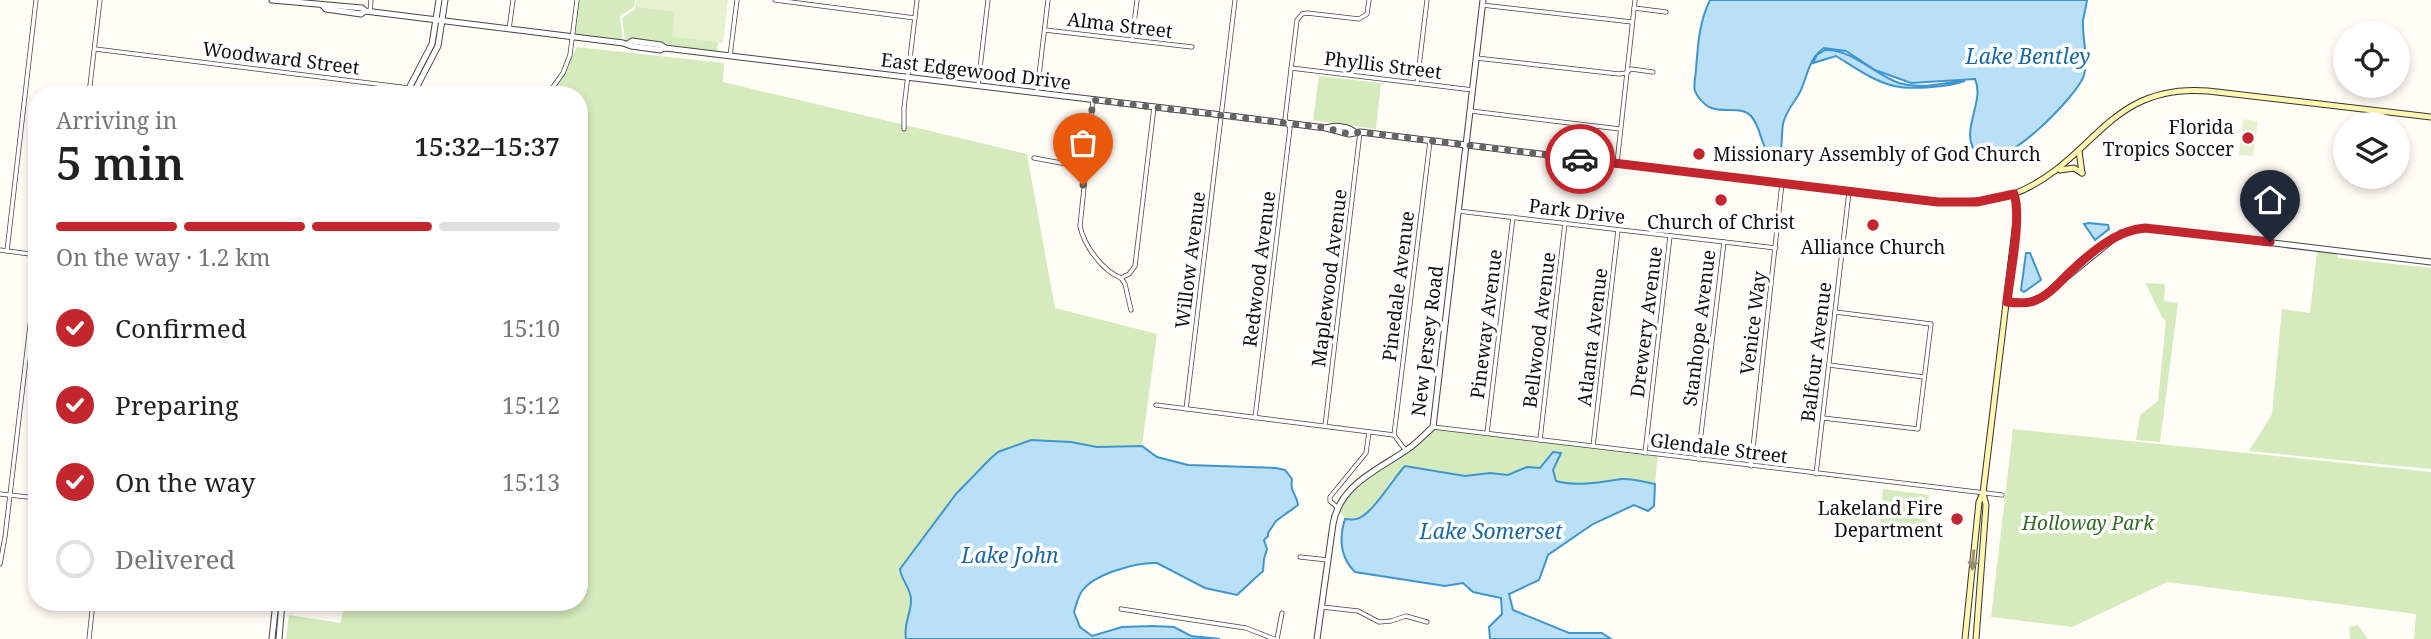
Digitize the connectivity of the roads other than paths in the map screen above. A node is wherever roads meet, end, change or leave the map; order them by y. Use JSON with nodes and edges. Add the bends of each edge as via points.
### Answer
{"nodes":[{"id":1,"x":36,"y":0,"type":"edge"},
{"id":2,"x":100,"y":0,"type":"edge"},
{"id":3,"x":272,"y":0,"type":"edge"},
{"id":4,"x":371,"y":0,"type":"edge"},
{"id":5,"x":439,"y":0,"type":"edge"},
{"id":6,"x":445,"y":0,"type":"edge"},
{"id":7,"x":513,"y":0,"type":"edge"},
{"id":8,"x":577,"y":0,"type":"edge"},
{"id":9,"x":737,"y":0,"type":"edge"},
{"id":10,"x":775,"y":0,"type":"edge"},
{"id":11,"x":917,"y":0,"type":"edge"},
{"id":12,"x":988,"y":0,"type":"edge"},
{"id":13,"x":1048,"y":0,"type":"edge"},
{"id":14,"x":1137,"y":0,"type":"edge"},
{"id":15,"x":1235,"y":0,"type":"edge"},
{"id":16,"x":1369,"y":0,"type":"edge"},
{"id":17,"x":1427,"y":0,"type":"edge"},
{"id":18,"x":1635,"y":0,"type":"edge"},
{"id":19,"x":307,"y":2,"type":"edge"},
{"id":20,"x":1482,"y":2,"type":"edge"},
{"id":21,"x":1634,"y":8,"type":"junction"},
{"id":22,"x":367,"y":11,"type":"junction"},
{"id":23,"x":1666,"y":12,"type":"dead end"},
{"id":24,"x":915,"y":18,"type":"junction"},
{"id":25,"x":440,"y":22,"type":"junction"},
{"id":26,"x":1632,"y":22,"type":"junction"},
{"id":27,"x":509,"y":29,"type":"junction"},
{"id":28,"x":1045,"y":30,"type":"junction"},
{"id":29,"x":573,"y":37,"type":"junction"},
{"id":30,"x":1132,"y":40,"type":"junction"},
{"id":31,"x":1192,"y":47,"type":"dead end"},
{"id":32,"x":94,"y":49,"type":"junction"},
{"id":33,"x":730,"y":57,"type":"junction"},
{"id":34,"x":1476,"y":58,"type":"junction"},
{"id":35,"x":1291,"y":68,"type":"junction"},
{"id":36,"x":1653,"y":72,"type":"dead end"},
{"id":37,"x":1626,"y":73,"type":"junction"},
{"id":38,"x":908,"y":78,"type":"junction"},
{"id":39,"x":1417,"y":83,"type":"junction"},
{"id":40,"x":90,"y":86,"type":"edge"},
{"id":41,"x":382,"y":86,"type":"edge"},
{"id":42,"x":415,"y":86,"type":"edge"},
{"id":43,"x":554,"y":86,"type":"edge"},
{"id":44,"x":978,"y":87,"type":"junction"},
{"id":45,"x":1473,"y":90,"type":"junction"},
{"id":46,"x":1037,"y":94,"type":"junction"},
{"id":47,"x":1093,"y":100,"type":"junction"},
{"id":48,"x":1154,"y":107,"type":"junction"},
{"id":49,"x":1471,"y":111,"type":"junction"},
{"id":50,"x":1222,"y":115,"type":"junction"},
{"id":51,"x":2431,"y":117,"type":"edge"},
{"id":52,"x":1288,"y":124,"type":"junction"},
{"id":53,"x":904,"y":129,"type":"dead end"},
{"id":54,"x":1620,"y":129,"type":"junction"},
{"id":55,"x":1357,"y":132,"type":"junction"},
{"id":56,"x":1430,"y":141,"type":"junction"},
{"id":57,"x":1466,"y":146,"type":"junction"},
{"id":58,"x":2079,"y":151,"type":"junction"},
{"id":59,"x":1034,"y":158,"type":"dead end"},
{"id":60,"x":1086,"y":159,"type":"junction"},
{"id":61,"x":1616,"y":163,"type":"junction"},
{"id":62,"x":2057,"y":170,"type":"junction"},
{"id":63,"x":1782,"y":183,"type":"junction"},
{"id":64,"x":1849,"y":192,"type":"junction"},
{"id":65,"x":2014,"y":194,"type":"junction"},
{"id":66,"x":1458,"y":211,"type":"junction"},
{"id":67,"x":1513,"y":217,"type":"junction"},
{"id":68,"x":1565,"y":223,"type":"junction"},
{"id":69,"x":1618,"y":230,"type":"junction"},
{"id":70,"x":1670,"y":236,"type":"junction"},
{"id":71,"x":1724,"y":242,"type":"junction"},
{"id":72,"x":1776,"y":248,"type":"junction"},
{"id":73,"x":0,"y":250,"type":"edge"},
{"id":74,"x":7,"y":251,"type":"junction"},
{"id":75,"x":28,"y":254,"type":"edge"},
{"id":76,"x":2431,"y":262,"type":"edge"},
{"id":77,"x":1121,"y":278,"type":"junction"},
{"id":78,"x":2007,"y":302,"type":"junction"},
{"id":79,"x":1131,"y":310,"type":"dead end"},
{"id":80,"x":1835,"y":312,"type":"junction"},
{"id":81,"x":28,"y":342,"type":"edge"},
{"id":82,"x":1829,"y":365,"type":"junction"},
{"id":83,"x":1924,"y":377,"type":"junction"},
{"id":84,"x":1156,"y":405,"type":"dead end"},
{"id":85,"x":1186,"y":409,"type":"junction"},
{"id":86,"x":1255,"y":418,"type":"junction"},
{"id":87,"x":1823,"y":418,"type":"junction"},
{"id":88,"x":1325,"y":426,"type":"junction"},
{"id":89,"x":1433,"y":427,"type":"junction"},
{"id":90,"x":1369,"y":432,"type":"junction"},
{"id":91,"x":1488,"y":433,"type":"junction"},
{"id":92,"x":1394,"y":435,"type":"junction"},
{"id":93,"x":1540,"y":440,"type":"junction"},
{"id":94,"x":1593,"y":446,"type":"junction"},
{"id":95,"x":1406,"y":451,"type":"junction"},
{"id":96,"x":1645,"y":453,"type":"junction"},
{"id":97,"x":1698,"y":459,"type":"junction"},
{"id":98,"x":1751,"y":466,"type":"junction"},
{"id":99,"x":1815,"y":474,"type":"junction"},
{"id":100,"x":1983,"y":493,"type":"junction"},
{"id":101,"x":0,"y":494,"type":"edge"},
{"id":102,"x":10,"y":495,"type":"junction"},
{"id":103,"x":2002,"y":495,"type":"dead end"},
{"id":104,"x":28,"y":497,"type":"edge"},
{"id":105,"x":1337,"y":507,"type":"junction"},
{"id":106,"x":1300,"y":557,"type":"dead end"},
{"id":107,"x":1328,"y":560,"type":"junction"},
{"id":108,"x":0,"y":564,"type":"edge"},
{"id":109,"x":1322,"y":607,"type":"junction"},
{"id":110,"x":1121,"y":610,"type":"dead end"},
{"id":111,"x":92,"y":611,"type":"edge"},
{"id":112,"x":275,"y":611,"type":"edge"},
{"id":113,"x":281,"y":611,"type":"edge"},
{"id":114,"x":1282,"y":613,"type":"dead end"},
{"id":115,"x":1427,"y":622,"type":"dead end"},
{"id":116,"x":89,"y":639,"type":"edge"},
{"id":117,"x":272,"y":639,"type":"edge"},
{"id":118,"x":279,"y":639,"type":"edge"},
{"id":119,"x":1275,"y":639,"type":"edge"},
{"id":120,"x":1317,"y":639,"type":"edge"},
{"id":121,"x":1965,"y":639,"type":"edge"},
{"id":122,"x":1976,"y":639,"type":"edge"}],
"edges":[{"from":1,"to":74,"type":"street"},
{"from":2,"to":32,"type":"street"},
{"from":3,"to":19,"type":"street","name":"East Edgewood Drive"},
{"from":4,"to":22,"type":"street"},
{"from":5,"to":25,"type":"street"},
{"from":6,"to":25,"type":"street"},
{"from":7,"to":27,"type":"street"},
{"from":8,"to":29,"type":"street"},
{"from":9,"to":33,"type":"street"},
{"from":10,"to":24,"type":"street"},
{"from":11,"to":24,"type":"street"},
{"from":12,"to":44,"type":"street"},
{"from":13,"to":28,"type":"street"},
{"from":14,"to":30,"type":"street"},
{"from":15,"to":50,"type":"street","name":"Willow Avenue"},
{"from":16,"to":35,"type":"street","name":"Redwood Avenue","via":[[1367,14],[1359,19],[1299,16]]},
{"from":17,"to":39,"type":"street"},
{"from":18,"to":21,"type":"street"},
{"from":19,"to":22,"type":"street","name":"East Edgewood Drive"},
{"from":20,"to":26,"type":"street"},
{"from":20,"to":34,"type":"street","name":"New Jersey Road"},
{"from":21,"to":23,"type":"street"},
{"from":21,"to":26,"type":"street"},
{"from":22,"to":25,"type":"street","name":"East Edgewood Drive"},
{"from":24,"to":38,"type":"street"},
{"from":25,"to":27,"type":"street","name":"East Edgewood Drive"},
{"from":25,"to":42,"type":"street"},
{"from":26,"to":37,"type":"street"},
{"from":27,"to":29,"type":"street","name":"East Edgewood Drive"},
{"from":28,"to":30,"type":"street","name":"Alma Street"},
{"from":28,"to":46,"type":"street"},
{"from":29,"to":33,"type":"street","name":"East Edgewood Drive"},
{"from":29,"to":43,"type":"street","via":[[563,74]]},
{"from":30,"to":31,"type":"street","name":"Alma Street"},
{"from":32,"to":40,"type":"street"},
{"from":32,"to":41,"type":"street","name":"Woodward Street"},
{"from":33,"to":38,"type":"street","name":"East Edgewood Drive"},
{"from":34,"to":37,"type":"street"},
{"from":34,"to":45,"type":"street","name":"New Jersey Road"},
{"from":35,"to":39,"type":"street","name":"Phyllis Street"},
{"from":35,"to":52,"type":"street","name":"Redwood Avenue"},
{"from":36,"to":37,"type":"street","via":[[1631,69]]},
{"from":37,"to":54,"type":"street"},
{"from":38,"to":44,"type":"street","name":"East Edgewood Drive"},
{"from":38,"to":53,"type":"street"},
{"from":39,"to":45,"type":"street","name":"Phyllis Street"},
{"from":44,"to":46,"type":"street","name":"East Edgewood Drive"},
{"from":45,"to":49,"type":"street","name":"New Jersey Road"},
{"from":46,"to":47,"type":"street","name":"East Edgewood Drive"},
{"from":47,"to":48,"type":"street","name":"East Edgewood Drive"},
{"from":47,"to":60,"type":"street"},
{"from":48,"to":50,"type":"street","name":"East Edgewood Drive"},
{"from":48,"to":77,"type":"street","via":[[1135,266]]},
{"from":49,"to":54,"type":"street"},
{"from":49,"to":57,"type":"street","name":"New Jersey Road"},
{"from":50,"to":52,"type":"street","name":"East Edgewood Drive"},
{"from":50,"to":85,"type":"street","name":"Willow Avenue"},
{"from":51,"to":58,"type":"main road","name":"East Edgewood Drive","via":[[2181,90],[2122,110]]},
{"from":52,"to":55,"type":"street","name":"East Edgewood Drive"},
{"from":52,"to":86,"type":"street","name":"Redwood Avenue"},
{"from":54,"to":61,"type":"street"},
{"from":55,"to":56,"type":"street","name":"East Edgewood Drive"},
{"from":55,"to":88,"type":"street","name":"Maplewood Avenue"},
{"from":56,"to":57,"type":"street","name":"East Edgewood Drive"},
{"from":56,"to":92,"type":"street","name":"Pinedale Avenue"},
{"from":57,"to":61,"type":"street","name":"East Edgewood Drive"},
{"from":57,"to":66,"type":"street","name":"New Jersey Road"},
{"from":58,"to":62,"type":"main road","name":"East Edgewood Drive"},
{"from":58,"to":62,"type":"main road","via":[[2082,173],[2071,168]]},
{"from":59,"to":60,"type":"street","via":[[1068,165]]},
{"from":60,"to":77,"type":"street","via":[[1081,232],[1108,271]]},
{"from":61,"to":63,"type":"street","name":"East Edgewood Drive"},
{"from":62,"to":65,"type":"main road","name":"East Edgewood Drive"},
{"from":63,"to":64,"type":"street","name":"East Edgewood Drive"},
{"from":63,"to":72,"type":"street","name":"Venice Way"},
{"from":64,"to":65,"type":"street","name":"East Edgewood Drive","via":[[1955,204]]},
{"from":64,"to":80,"type":"street","name":"Balfour Avenue"},
{"from":65,"to":78,"type":"main road","via":[[2016,221]]},
{"from":66,"to":67,"type":"street","name":"Park Drive"},
{"from":66,"to":89,"type":"street","name":"New Jersey Road"},
{"from":67,"to":68,"type":"street","name":"Park Drive"},
{"from":67,"to":91,"type":"street","name":"Pineway Avenue"},
{"from":68,"to":69,"type":"street","name":"Park Drive"},
{"from":68,"to":93,"type":"street","name":"Bellwood Avenue"},
{"from":69,"to":70,"type":"street","name":"Park Drive"},
{"from":69,"to":94,"type":"street","name":"Atlanta Avenue"},
{"from":70,"to":71,"type":"street","name":"Park Drive"},
{"from":70,"to":96,"type":"street","name":"Drewery Avenue"},
{"from":71,"to":72,"type":"street","name":"Park Drive"},
{"from":71,"to":97,"type":"street","name":"Stanhope Avenue"},
{"from":72,"to":98,"type":"street","name":"Venice Way"},
{"from":73,"to":74,"type":"street"},
{"from":74,"to":75,"type":"street"},
{"from":76,"to":78,"type":"street","via":[[2137,229],[2120,234],[2042,297],[2026,303]]},
{"from":77,"to":79,"type":"street"},
{"from":78,"to":100,"type":"main road"},
{"from":80,"to":82,"type":"street","name":"Balfour Avenue"},
{"from":80,"to":83,"type":"street","via":[[1931,324]]},
{"from":81,"to":102,"type":"street"},
{"from":82,"to":83,"type":"street"},
{"from":82,"to":87,"type":"street","name":"Balfour Avenue"},
{"from":83,"to":87,"type":"street","via":[[1918,429]]},
{"from":84,"to":85,"type":"street"},
{"from":85,"to":86,"type":"street"},
{"from":86,"to":88,"type":"street"},
{"from":87,"to":99,"type":"street","name":"Balfour Avenue"},
{"from":88,"to":90,"type":"street"},
{"from":89,"to":91,"type":"street","name":"Glendale Street"},
{"from":89,"to":95,"type":"street","name":"New Jersey Road"},
{"from":90,"to":92,"type":"street"},
{"from":90,"to":105,"type":"street","via":[[1366,453],[1330,497]]},
{"from":91,"to":93,"type":"street","name":"Glendale Street"},
{"from":92,"to":95,"type":"street"},
{"from":93,"to":94,"type":"street","name":"Glendale Street"},
{"from":94,"to":96,"type":"street","name":"Glendale Street"},
{"from":95,"to":105,"type":"street","name":"New Jersey Road","via":[[1353,486]]},
{"from":96,"to":97,"type":"street","name":"Glendale Street"},
{"from":97,"to":98,"type":"street","name":"Glendale Street"},
{"from":98,"to":99,"type":"street","name":"Glendale Street"},
{"from":99,"to":100,"type":"street","name":"Glendale Street"},
{"from":100,"to":103,"type":"street","name":"Glendale Street"},
{"from":100,"to":121,"type":"main road","one_way":true},
{"from":100,"to":122,"type":"main road","via":[[1986,505]]},
{"from":101,"to":102,"type":"street"},
{"from":102,"to":104,"type":"street"},
{"from":102,"to":108,"type":"street"},
{"from":105,"to":107,"type":"street"},
{"from":106,"to":107,"type":"street"},
{"from":107,"to":109,"type":"street"},
{"from":109,"to":115,"type":"street","via":[[1364,613],[1379,622],[1406,616]]},
{"from":109,"to":120,"type":"street"},
{"from":110,"to":119,"type":"street","via":[[1246,628]]},
{"from":111,"to":116,"type":"street"},
{"from":112,"to":117,"type":"street"},
{"from":113,"to":118,"type":"street"},
{"from":114,"to":119,"type":"street"}]}
